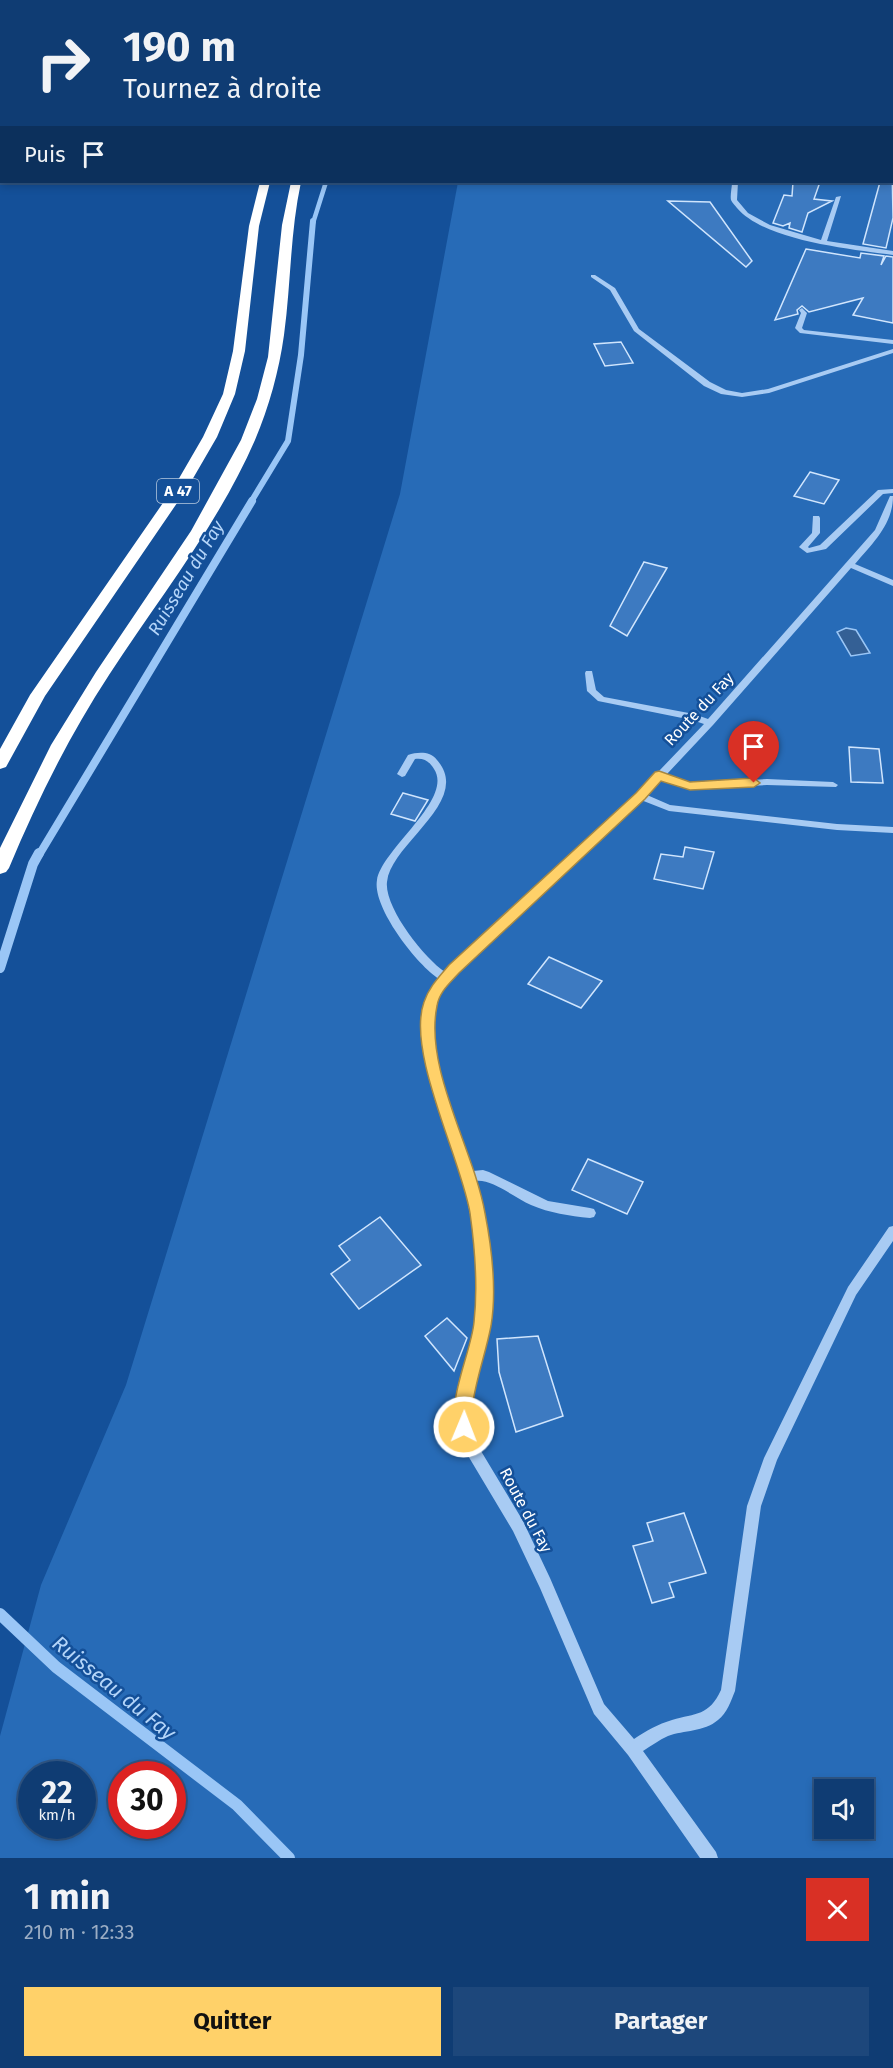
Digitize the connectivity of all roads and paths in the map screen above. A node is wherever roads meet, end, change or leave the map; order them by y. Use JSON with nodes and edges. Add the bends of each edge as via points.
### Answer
{"nodes":[{"id":1,"x":265,"y":183,"type":"edge"},
{"id":2,"x":296,"y":183,"type":"edge"},
{"id":3,"x":735,"y":183,"type":"edge"},
{"id":4,"x":838,"y":197,"type":"dead end"},
{"id":5,"x":824,"y":241,"type":"junction"},
{"id":6,"x":893,"y":253,"type":"edge"},
{"id":7,"x":593,"y":276,"type":"dead end"},
{"id":8,"x":802,"y":310,"type":"dead end"},
{"id":9,"x":893,"y":342,"type":"edge"},
{"id":10,"x":893,"y":351,"type":"edge"},
{"id":11,"x":893,"y":491,"type":"edge"},
{"id":12,"x":893,"y":498,"type":"edge"},
{"id":13,"x":816,"y":519,"type":"dead end"},
{"id":14,"x":851,"y":565,"type":"junction"},
{"id":15,"x":893,"y":583,"type":"edge"},
{"id":16,"x":589,"y":673,"type":"dead end"},
{"id":17,"x":710,"y":723,"type":"junction"},
{"id":18,"x":0,"y":763,"type":"edge"},
{"id":19,"x":402,"y":774,"type":"dead end"},
{"id":20,"x":659,"y":775,"type":"junction"},
{"id":21,"x":833,"y":785,"type":"dead end"},
{"id":22,"x":640,"y":796,"type":"junction"},
{"id":23,"x":893,"y":830,"type":"edge"},
{"id":24,"x":0,"y":868,"type":"edge"},
{"id":25,"x":446,"y":978,"type":"junction"},
{"id":26,"x":469,"y":1176,"type":"junction"},
{"id":27,"x":590,"y":1213,"type":"dead end"},
{"id":28,"x":893,"y":1231,"type":"edge"},
{"id":29,"x":633,"y":1750,"type":"junction"},
{"id":30,"x":710,"y":1858,"type":"edge"}],
"edges":[{"from":1,"to":18,"type":"highway","number":"A 47","via":[[254,226],[239,351],[228,394],[210,437],[181,487],[38,695]]},
{"from":2,"to":24,"type":"highway","number":"A 47","via":[[288,221],[274,357],[263,403],[247,442],[198,530],[59,744]]},
{"from":3,"to":5,"type":"street","via":[[736,204],[752,219],[777,231]]},
{"from":4,"to":5,"type":"street"},
{"from":5,"to":6,"type":"street"},
{"from":7,"to":10,"type":"street","via":[[613,289],[636,330],[707,384],[724,392],[742,395],[769,390]]},
{"from":8,"to":9,"type":"street","via":[[798,328],[802,332]]},
{"from":11,"to":13,"type":"street","via":[[881,492],[823,547],[807,551],[803,547],[816,533]]},
{"from":12,"to":14,"type":"street","name":"Route du Fay","via":[[879,531]]},
{"from":14,"to":15,"type":"street"},
{"from":14,"to":17,"type":"street","name":"Route du Fay"},
{"from":16,"to":17,"type":"street","via":[[592,691],[601,699]]},
{"from":17,"to":20,"type":"street","name":"Route du Fay"},
{"from":19,"to":25,"type":"street","via":[[411,757],[426,757],[437,766],[440,787],[424,823],[390,860],[380,884],[382,894],[418,955]]},
{"from":20,"to":21,"type":"street","via":[[690,786],[767,782]]},
{"from":20,"to":22,"type":"street","name":"Route du Fay"},
{"from":22,"to":23,"type":"street","via":[[669,808]]},
{"from":22,"to":25,"type":"street","name":"Route du Fay"},
{"from":25,"to":26,"type":"street","name":"Route du Fay","via":[[430,1004],[432,1062]]},
{"from":26,"to":27,"type":"street","via":[[489,1177],[546,1207]]},
{"from":26,"to":29,"type":"street","name":"Route du Fay","via":[[485,1279],[483,1324],[464,1404],[464,1427],[472,1449],[518,1526],[599,1709]]},
{"from":28,"to":29,"type":"street","via":[[852,1292],[771,1458],[754,1506],[728,1691],[722,1707],[713,1717],[662,1731]]},
{"from":29,"to":30,"type":"street","name":"Route du Fay"}]}
